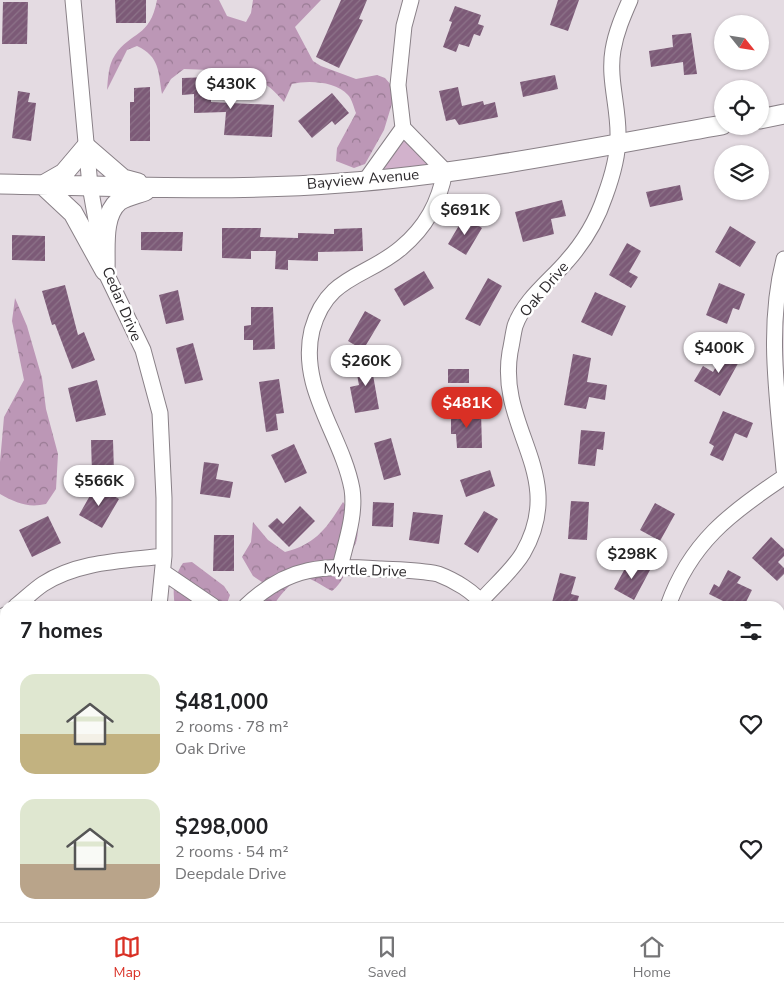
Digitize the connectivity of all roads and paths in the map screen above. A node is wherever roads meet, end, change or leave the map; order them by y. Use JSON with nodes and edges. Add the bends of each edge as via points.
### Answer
{"nodes":[{"id":1,"x":73,"y":0,"type":"edge"},
{"id":2,"x":411,"y":0,"type":"edge"},
{"id":3,"x":630,"y":0,"type":"edge"},
{"id":4,"x":782,"y":116,"type":"edge"},
{"id":5,"x":769,"y":118,"type":"edge"},
{"id":6,"x":714,"y":126,"type":"edge"},
{"id":7,"x":403,"y":128,"type":"junction"},
{"id":8,"x":618,"y":143,"type":"junction"},
{"id":9,"x":86,"y":148,"type":"junction"},
{"id":10,"x":445,"y":171,"type":"junction"},
{"id":11,"x":365,"y":181,"type":"junction"},
{"id":12,"x":0,"y":184,"type":"edge"},
{"id":13,"x":43,"y":185,"type":"junction"},
{"id":14,"x":90,"y":186,"type":"junction"},
{"id":15,"x":153,"y":188,"type":"junction"},
{"id":16,"x":784,"y":259,"type":"edge"},
{"id":17,"x":105,"y":271,"type":"junction"},
{"id":18,"x":784,"y":470,"type":"edge"},
{"id":19,"x":784,"y":477,"type":"edge"},
{"id":20,"x":164,"y":556,"type":"junction"},
{"id":21,"x":340,"y":567,"type":"junction"},
{"id":22,"x":163,"y":572,"type":"junction"},
{"id":23,"x":22,"y":601,"type":"edge"},
{"id":24,"x":160,"y":601,"type":"edge"},
{"id":25,"x":206,"y":601,"type":"edge"},
{"id":26,"x":252,"y":601,"type":"edge"},
{"id":27,"x":478,"y":601,"type":"edge"},
{"id":28,"x":484,"y":601,"type":"edge"},
{"id":29,"x":670,"y":601,"type":"edge"}],
"edges":[{"from":1,"to":9,"type":"street","name":"Cedar Drive"},
{"from":2,"to":7,"type":"street","via":[[404,26],[398,85]]},
{"from":3,"to":8,"type":"street","name":"Oak Drive","via":[[618,27],[611,69]]},
{"from":4,"to":5,"type":"main road"},
{"from":6,"to":8,"type":"main road","name":"Bayview Avenue"},
{"from":7,"to":10,"type":"street"},
{"from":7,"to":11,"type":"street"},
{"from":8,"to":10,"type":"main road","name":"Bayview Avenue"},
{"from":8,"to":28,"type":"street","name":"Oak Drive","via":[[613,171],[596,219],[568,260],[527,304],[516,325],[510,354],[511,394],[516,421],[537,475],[538,510],[534,530],[522,555]]},
{"from":9,"to":13,"type":"main road","via":[[64,173]]},
{"from":9,"to":14,"type":"street","name":"Cedar Drive"},
{"from":9,"to":15,"type":"main road","via":[[123,179]]},
{"from":10,"to":11,"type":"main road","name":"Bayview Avenue"},
{"from":10,"to":21,"type":"street","via":[[425,224],[400,249],[350,278],[331,294],[318,311],[312,332],[309,359],[313,383],[352,490],[353,514]]},
{"from":11,"to":15,"type":"main road","name":"Bayview Avenue"},
{"from":12,"to":13,"type":"main road","name":"Bayview Avenue"},
{"from":13,"to":14,"type":"main road","name":"Bayview Avenue"},
{"from":13,"to":17,"type":"main road","via":[[73,213]]},
{"from":14,"to":15,"type":"main road","name":"Bayview Avenue"},
{"from":14,"to":17,"type":"street","name":"Cedar Drive"},
{"from":15,"to":17,"type":"main road","via":[[120,200],[113,207],[106,233]]},
{"from":16,"to":18,"type":"street","via":[[774,344]]},
{"from":17,"to":20,"type":"street","name":"Cedar Drive","via":[[143,350],[160,413]]},
{"from":19,"to":29,"type":"street","via":[[739,507],[707,537],[675,586]]},
{"from":20,"to":22,"type":"street","name":"Cedar Drive"},
{"from":20,"to":23,"type":"street","via":[[84,566],[42,585]]},
{"from":21,"to":26,"type":"street","name":"Myrtle Drive","via":[[309,569],[287,577]]},
{"from":21,"to":27,"type":"street","name":"Myrtle Drive","via":[[438,574],[451,579]]},
{"from":22,"to":24,"type":"street","name":"Cedar Drive"},
{"from":22,"to":25,"type":"street"}]}
